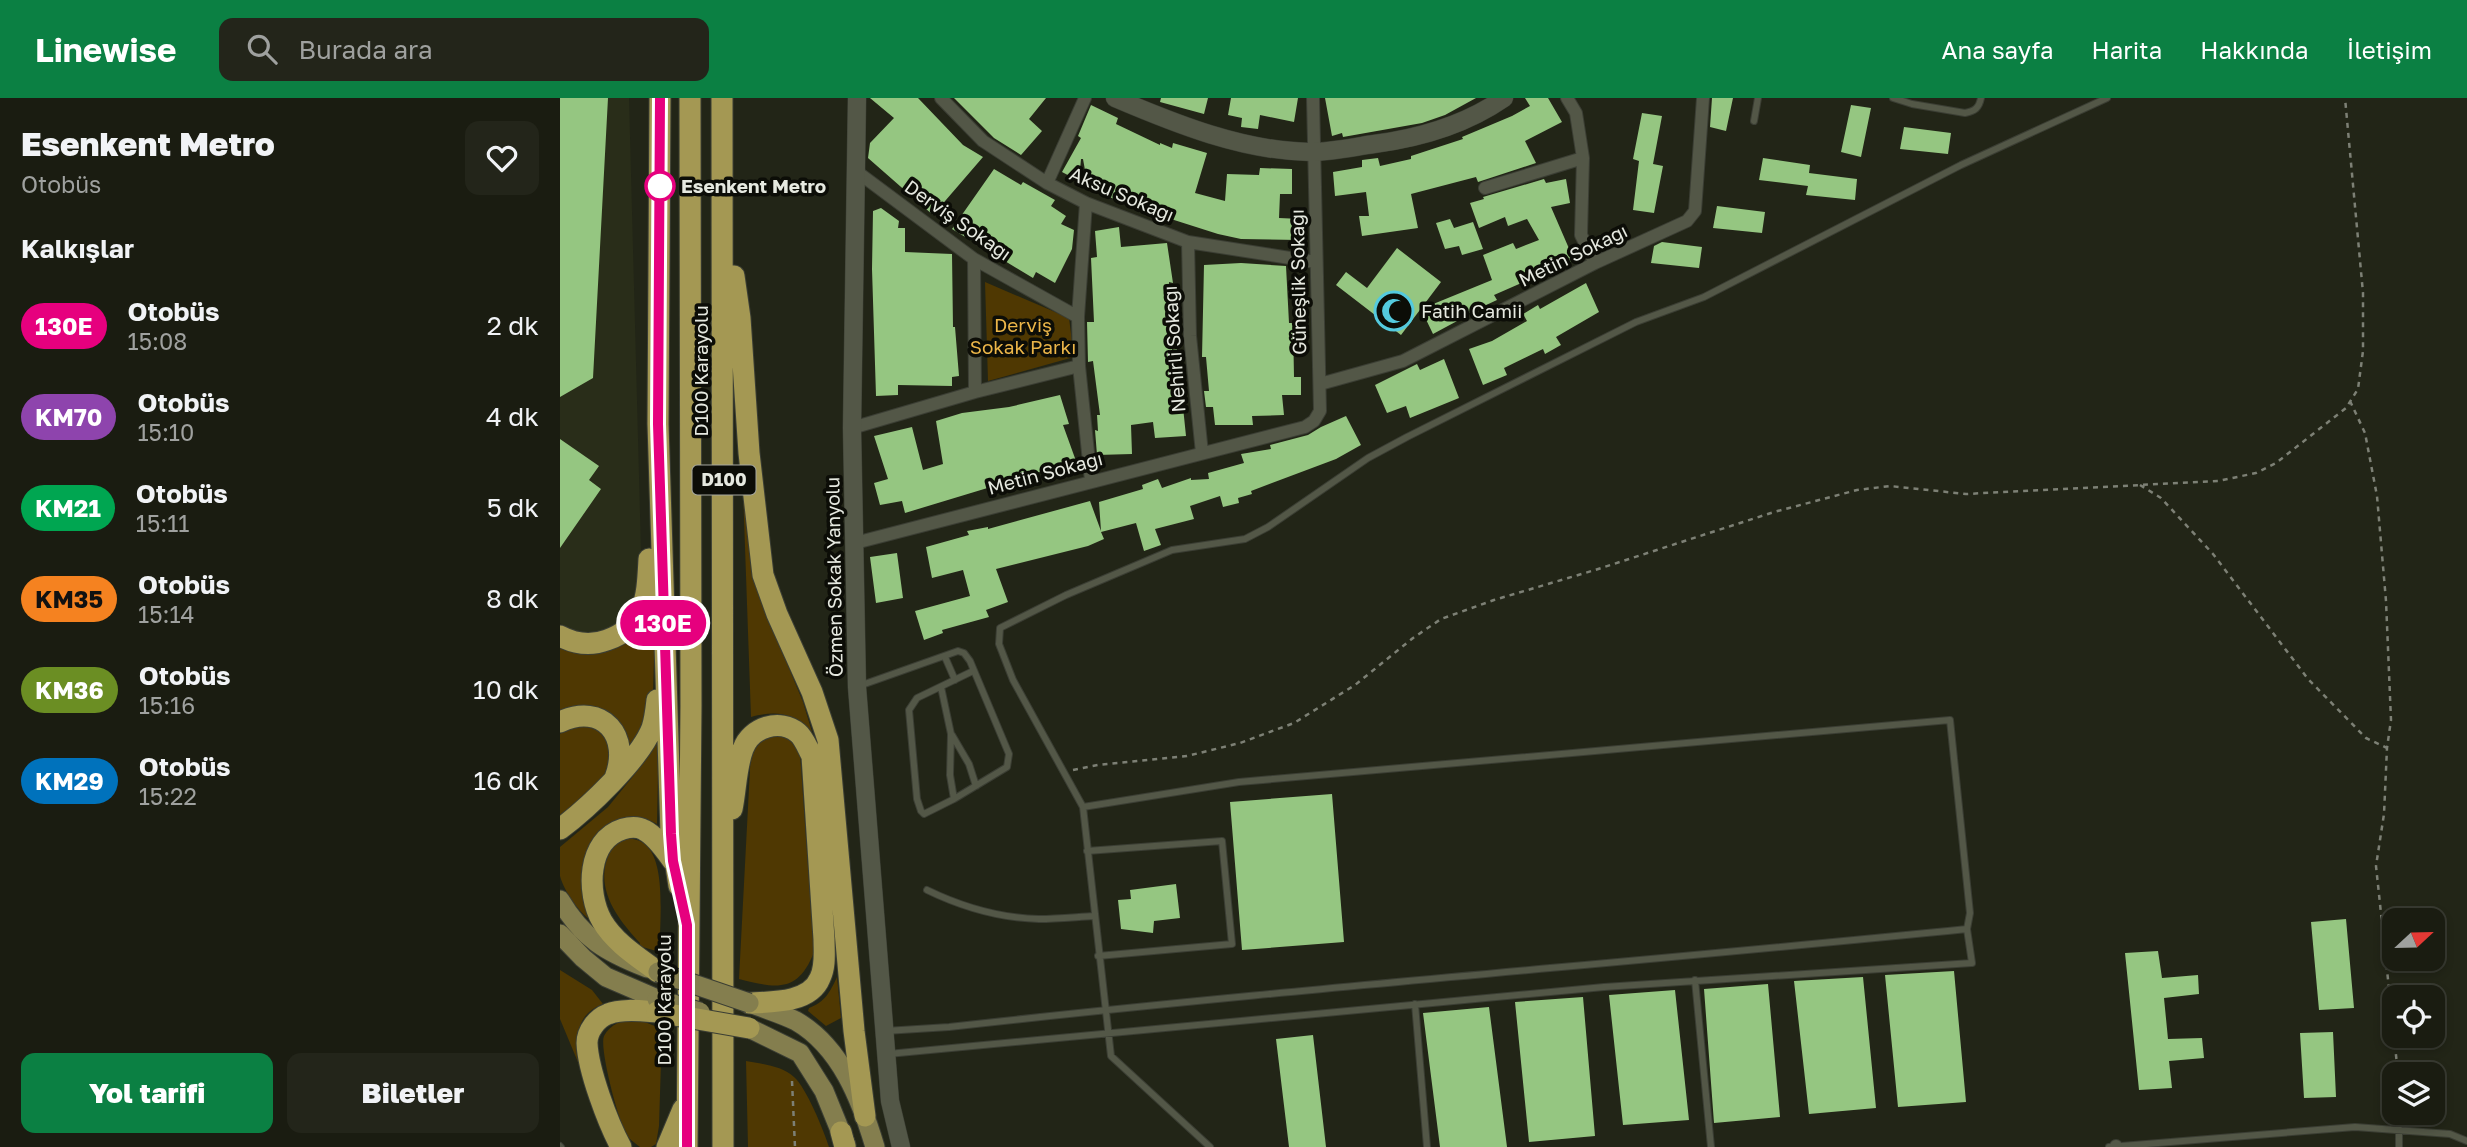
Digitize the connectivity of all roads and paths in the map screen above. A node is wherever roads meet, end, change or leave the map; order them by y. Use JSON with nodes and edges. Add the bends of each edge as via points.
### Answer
{"nodes":[{"id":1,"x":660,"y":98,"type":"edge"},
{"id":2,"x":690,"y":98,"type":"edge"},
{"id":3,"x":722,"y":98,"type":"edge"},
{"id":4,"x":857,"y":98,"type":"edge"},
{"id":5,"x":941,"y":98,"type":"edge"},
{"id":6,"x":1085,"y":98,"type":"edge"},
{"id":7,"x":1115,"y":98,"type":"edge"},
{"id":8,"x":1313,"y":98,"type":"edge"},
{"id":9,"x":1504,"y":98,"type":"edge"},
{"id":10,"x":1567,"y":98,"type":"edge"},
{"id":11,"x":1703,"y":98,"type":"edge"},
{"id":12,"x":1758,"y":98,"type":"edge"},
{"id":13,"x":1893,"y":98,"type":"edge"},
{"id":14,"x":1981,"y":98,"type":"edge"},
{"id":15,"x":2107,"y":98,"type":"edge"},
{"id":16,"x":2345,"y":98,"type":"edge"},
{"id":17,"x":1754,"y":121,"type":"dead end"},
{"id":18,"x":1314,"y":152,"type":"junction"},
{"id":19,"x":1583,"y":158,"type":"junction"},
{"id":20,"x":856,"y":171,"type":"junction"},
{"id":21,"x":1047,"y":183,"type":"junction"},
{"id":22,"x":1485,"y":188,"type":"dead end"},
{"id":23,"x":723,"y":190,"type":"junction"},
{"id":24,"x":1087,"y":203,"type":"junction"},
{"id":25,"x":1188,"y":242,"type":"junction"},
{"id":26,"x":974,"y":259,"type":"junction"},
{"id":27,"x":1316,"y":262,"type":"junction"},
{"id":28,"x":1595,"y":263,"type":"junction"},
{"id":29,"x":1078,"y":317,"type":"junction"},
{"id":30,"x":1079,"y":366,"type":"junction"},
{"id":31,"x":1320,"y":384,"type":"junction"},
{"id":32,"x":975,"y":392,"type":"junction"},
{"id":33,"x":2350,"y":401,"type":"junction"},
{"id":34,"x":1320,"y":411,"type":"joint"},
{"id":35,"x":658,"y":424,"type":"junction"},
{"id":36,"x":852,"y":428,"type":"junction"},
{"id":37,"x":1202,"y":453,"type":"junction"},
{"id":38,"x":1091,"y":481,"type":"junction"},
{"id":39,"x":2140,"y":485,"type":"junction"},
{"id":40,"x":855,"y":543,"type":"junction"},
{"id":41,"x":662,"y":594,"type":"junction"},
{"id":42,"x":560,"y":636,"type":"edge"},
{"id":43,"x":945,"y":657,"type":"junction"},
{"id":44,"x":973,"y":671,"type":"junction"},
{"id":45,"x":955,"y":680,"type":"junction"},
{"id":46,"x":857,"y":687,"type":"junction"},
{"id":47,"x":941,"y":687,"type":"junction"},
{"id":48,"x":560,"y":722,"type":"edge"},
{"id":49,"x":951,"y":734,"type":"junction"},
{"id":50,"x":2387,"y":747,"type":"junction"},
{"id":51,"x":1063,"y":772,"type":"junction"},
{"id":52,"x":614,"y":780,"type":"junction"},
{"id":53,"x":976,"y":786,"type":"junction"},
{"id":54,"x":954,"y":799,"type":"junction"},
{"id":55,"x":1083,"y":807,"type":"junction"},
{"id":56,"x":560,"y":830,"type":"edge"},
{"id":57,"x":1087,"y":851,"type":"junction"},
{"id":58,"x":673,"y":861,"type":"junction"},
{"id":59,"x":722,"y":862,"type":"junction"},
{"id":60,"x":927,"y":890,"type":"dead end"},
{"id":61,"x":560,"y":900,"type":"edge"},
{"id":62,"x":1094,"y":916,"type":"junction"},
{"id":63,"x":687,"y":925,"type":"junction"},
{"id":64,"x":1967,"y":929,"type":"junction"},
{"id":65,"x":560,"y":934,"type":"edge"},
{"id":66,"x":560,"y":954,"type":"edge"},
{"id":67,"x":1098,"y":956,"type":"junction"},
{"id":68,"x":658,"y":972,"type":"junction"},
{"id":69,"x":1695,"y":980,"type":"junction"},
{"id":70,"x":749,"y":1003,"type":"junction"},
{"id":71,"x":1415,"y":1004,"type":"junction"},
{"id":72,"x":657,"y":1005,"type":"junction"},
{"id":73,"x":1105,"y":1009,"type":"junction"},
{"id":74,"x":749,"y":1028,"type":"joint"},
{"id":75,"x":883,"y":1031,"type":"junction"},
{"id":76,"x":1108,"y":1034,"type":"junction"},
{"id":77,"x":886,"y":1055,"type":"junction"},
{"id":78,"x":2397,"y":1062,"type":"edge"},
{"id":79,"x":792,"y":1081,"type":"dead end"},
{"id":80,"x":686,"y":1101,"type":"junction"},
{"id":81,"x":865,"y":1115,"type":"junction"},
{"id":82,"x":2399,"y":1129,"type":"junction"},
{"id":83,"x":724,"y":1141,"type":"edge"},
{"id":84,"x":2467,"y":1141,"type":"edge"},
{"id":85,"x":844,"y":1142,"type":"edge"},
{"id":86,"x":621,"y":1147,"type":"edge"},
{"id":87,"x":667,"y":1147,"type":"edge"},
{"id":88,"x":687,"y":1147,"type":"edge"},
{"id":89,"x":795,"y":1147,"type":"edge"},
{"id":90,"x":875,"y":1147,"type":"edge"},
{"id":91,"x":901,"y":1147,"type":"edge"},
{"id":92,"x":1210,"y":1147,"type":"edge"},
{"id":93,"x":1427,"y":1147,"type":"edge"},
{"id":94,"x":1711,"y":1147,"type":"edge"},
{"id":95,"x":2109,"y":1147,"type":"edge"},
{"id":96,"x":2116,"y":1147,"type":"edge"},
{"id":97,"x":2399,"y":1147,"type":"edge"}],
"edges":[{"from":1,"to":35,"type":"highway"},
{"from":2,"to":63,"type":"highway","name":"D100 Karayolu","number":"D100"},
{"from":3,"to":23,"type":"highway","name":"D100 Karayolu","number":"D100"},
{"from":4,"to":20,"type":"main road","name":"Özmen Sokak Yanyolu"},
{"from":5,"to":21,"type":"street","name":"Aksu Sokağı","via":[[984,141]]},
{"from":6,"to":21,"type":"street"},
{"from":7,"to":18,"type":"main road","via":[[1222,137]]},
{"from":8,"to":18,"type":"street","name":"Güneşlik Sokağı"},
{"from":9,"to":18,"type":"main road","via":[[1446,129],[1400,141]]},
{"from":10,"to":19,"type":"street","via":[[1576,113]]},
{"from":11,"to":28,"type":"street","name":"Metin Sokağı","via":[[1695,211],[1672,229]]},
{"from":12,"to":17,"type":"lane"},
{"from":13,"to":14,"type":"lane","via":[[1965,113],[1974,112]]},
{"from":15,"to":51,"type":"lane","via":[[1961,165],[1715,291],[1636,322],[1407,437],[1245,539],[1172,550],[1000,628],[999,644],[1013,680]]},
{"from":16,"to":33,"type":"path","via":[[2363,292],[2363,351],[2358,389]]},
{"from":18,"to":27,"type":"street","name":"Güneşlik Sokağı"},
{"from":19,"to":22,"type":"street"},
{"from":19,"to":28,"type":"street","via":[[1581,235]]},
{"from":20,"to":26,"type":"street","name":"Derviş Sokağı"},
{"from":20,"to":36,"type":"main road","name":"Özmen Sokak Yanyolu"},
{"from":21,"to":24,"type":"street","name":"Aksu Sokağı"},
{"from":23,"to":59,"type":"highway","name":"D100 Karayolu","number":"D100"},
{"from":23,"to":81,"type":"highway","via":[[740,318],[763,575],[828,740]]},
{"from":24,"to":25,"type":"street","name":"Aksu Sokağı"},
{"from":24,"to":29,"type":"street"},
{"from":25,"to":27,"type":"street","name":"Aksu Sokağı"},
{"from":25,"to":37,"type":"street","name":"Nehirli Sokağı","via":[[1190,336]]},
{"from":26,"to":29,"type":"street","name":"Derviş Sokağı"},
{"from":26,"to":32,"type":"street"},
{"from":27,"to":31,"type":"street","name":"Güneşlik Sokağı"},
{"from":28,"to":31,"type":"street","name":"Metin Sokağı","via":[[1403,361]]},
{"from":29,"to":30,"type":"street"},
{"from":30,"to":32,"type":"street"},
{"from":30,"to":38,"type":"street"},
{"from":31,"to":34,"type":"street","name":"Güneşlik Sokağı"},
{"from":32,"to":36,"type":"street"},
{"from":33,"to":39,"type":"path","via":[[2276,463],[2256,473],[2218,481]]},
{"from":33,"to":50,"type":"path","via":[[2365,433],[2377,496],[2390,679]]},
{"from":34,"to":37,"type":"street","name":"Metin Sokağı","via":[[1305,427]]},
{"from":35,"to":41,"type":"highway"},
{"from":35,"to":42,"type":"highway","via":[[647,596],[638,619],[622,635],[597,644]]},
{"from":36,"to":40,"type":"main road","name":"Özmen Sokak Yanyolu"},
{"from":37,"to":38,"type":"street","name":"Metin Sokağı"},
{"from":38,"to":40,"type":"street","name":"Metin Sokağı"},
{"from":39,"to":50,"type":"path","via":[[2161,498],[2213,554],[2308,679],[2366,738]]},
{"from":39,"to":51,"type":"path","via":[[1966,494],[1890,486],[1857,489],[1441,619],[1355,685],[1294,723],[1240,743],[1187,756]]},
{"from":40,"to":46,"type":"main road","name":"Özmen Sokak Yanyolu"},
{"from":41,"to":52,"type":"highway","via":[[659,691],[652,729]]},
{"from":41,"to":58,"type":"highway"},
{"from":43,"to":44,"type":"lane","via":[[964,653]]},
{"from":43,"to":45,"type":"lane"},
{"from":43,"to":46,"type":"lane"},
{"from":44,"to":45,"type":"lane"},
{"from":44,"to":53,"type":"lane","via":[[1010,761]]},
{"from":45,"to":47,"type":"lane"},
{"from":46,"to":75,"type":"main road","name":"Özmen Sokak Yanyolu"},
{"from":47,"to":49,"type":"lane"},
{"from":47,"to":54,"type":"lane","via":[[917,698],[909,710],[917,799],[925,814]]},
{"from":48,"to":52,"type":"highway","via":[[574,715],[597,716],[609,725],[619,744],[621,762]]},
{"from":49,"to":53,"type":"lane"},
{"from":49,"to":54,"type":"lane"},
{"from":50,"to":78,"type":"path","via":[[2376,866]]},
{"from":51,"to":55,"type":"lane"},
{"from":52,"to":56,"type":"highway"},
{"from":53,"to":54,"type":"lane"},
{"from":55,"to":57,"type":"lane"},
{"from":55,"to":64,"type":"lane","via":[[1239,782],[1950,720],[1970,912]]},
{"from":57,"to":62,"type":"lane"},
{"from":57,"to":67,"type":"lane","via":[[1222,841],[1231,944]]},
{"from":58,"to":63,"type":"highway"},
{"from":58,"to":68,"type":"highway","via":[[657,840],[632,827],[607,836],[593,869],[592,893],[602,920],[617,941]]},
{"from":59,"to":70,"type":"highway","via":[[744,747],[757,731],[771,725],[786,726],[800,734],[812,756],[824,964],[820,981],[806,992],[786,1001]]},
{"from":59,"to":83,"type":"highway","name":"D100 Karayolu","number":"D100"},
{"from":60,"to":62,"type":"lane","via":[[981,912],[1038,919]]},
{"from":61,"to":68,"type":"main road","via":[[589,938],[613,955]]},
{"from":62,"to":67,"type":"lane"},
{"from":63,"to":80,"type":"highway","name":"D100 Karayolu","number":"D100"},
{"from":64,"to":69,"type":"lane","via":[[1972,963]]},
{"from":64,"to":73,"type":"lane"},
{"from":65,"to":72,"type":"main road","via":[[606,977]]},
{"from":66,"to":72,"type":"main road","via":[[601,982]]},
{"from":67,"to":73,"type":"lane"},
{"from":68,"to":70,"type":"main road","bridge":true},
{"from":69,"to":71,"type":"lane"},
{"from":69,"to":94,"type":"lane"},
{"from":70,"to":81,"type":"main road","via":[[796,1021],[817,1037],[840,1062]]},
{"from":71,"to":76,"type":"lane"},
{"from":71,"to":93,"type":"lane"},
{"from":72,"to":74,"type":"highway","bridge":true},
{"from":72,"to":86,"type":"highway","via":[[609,1013],[594,1024],[587,1041],[592,1070]]},
{"from":73,"to":75,"type":"lane"},
{"from":73,"to":76,"type":"lane"},
{"from":74,"to":85,"type":"main road","via":[[800,1053],[824,1091]]},
{"from":75,"to":77,"type":"main road","name":"Özmen Sokak Yanyolu"},
{"from":76,"to":77,"type":"lane"},
{"from":76,"to":92,"type":"lane","via":[[1111,1056]]},
{"from":77,"to":91,"type":"main road","name":"Özmen Sokak Yanyolu","via":[[893,1120]]},
{"from":79,"to":89,"type":"path"},
{"from":80,"to":87,"type":"highway"},
{"from":80,"to":88,"type":"highway","name":"D100 Karayolu","number":"D100"},
{"from":81,"to":90,"type":"main road"},
{"from":82,"to":84,"type":"lane"},
{"from":82,"to":96,"type":"lane","via":[[2355,1127]]},
{"from":82,"to":97,"type":"lane"},
{"from":95,"to":96,"type":"lane"}]}
